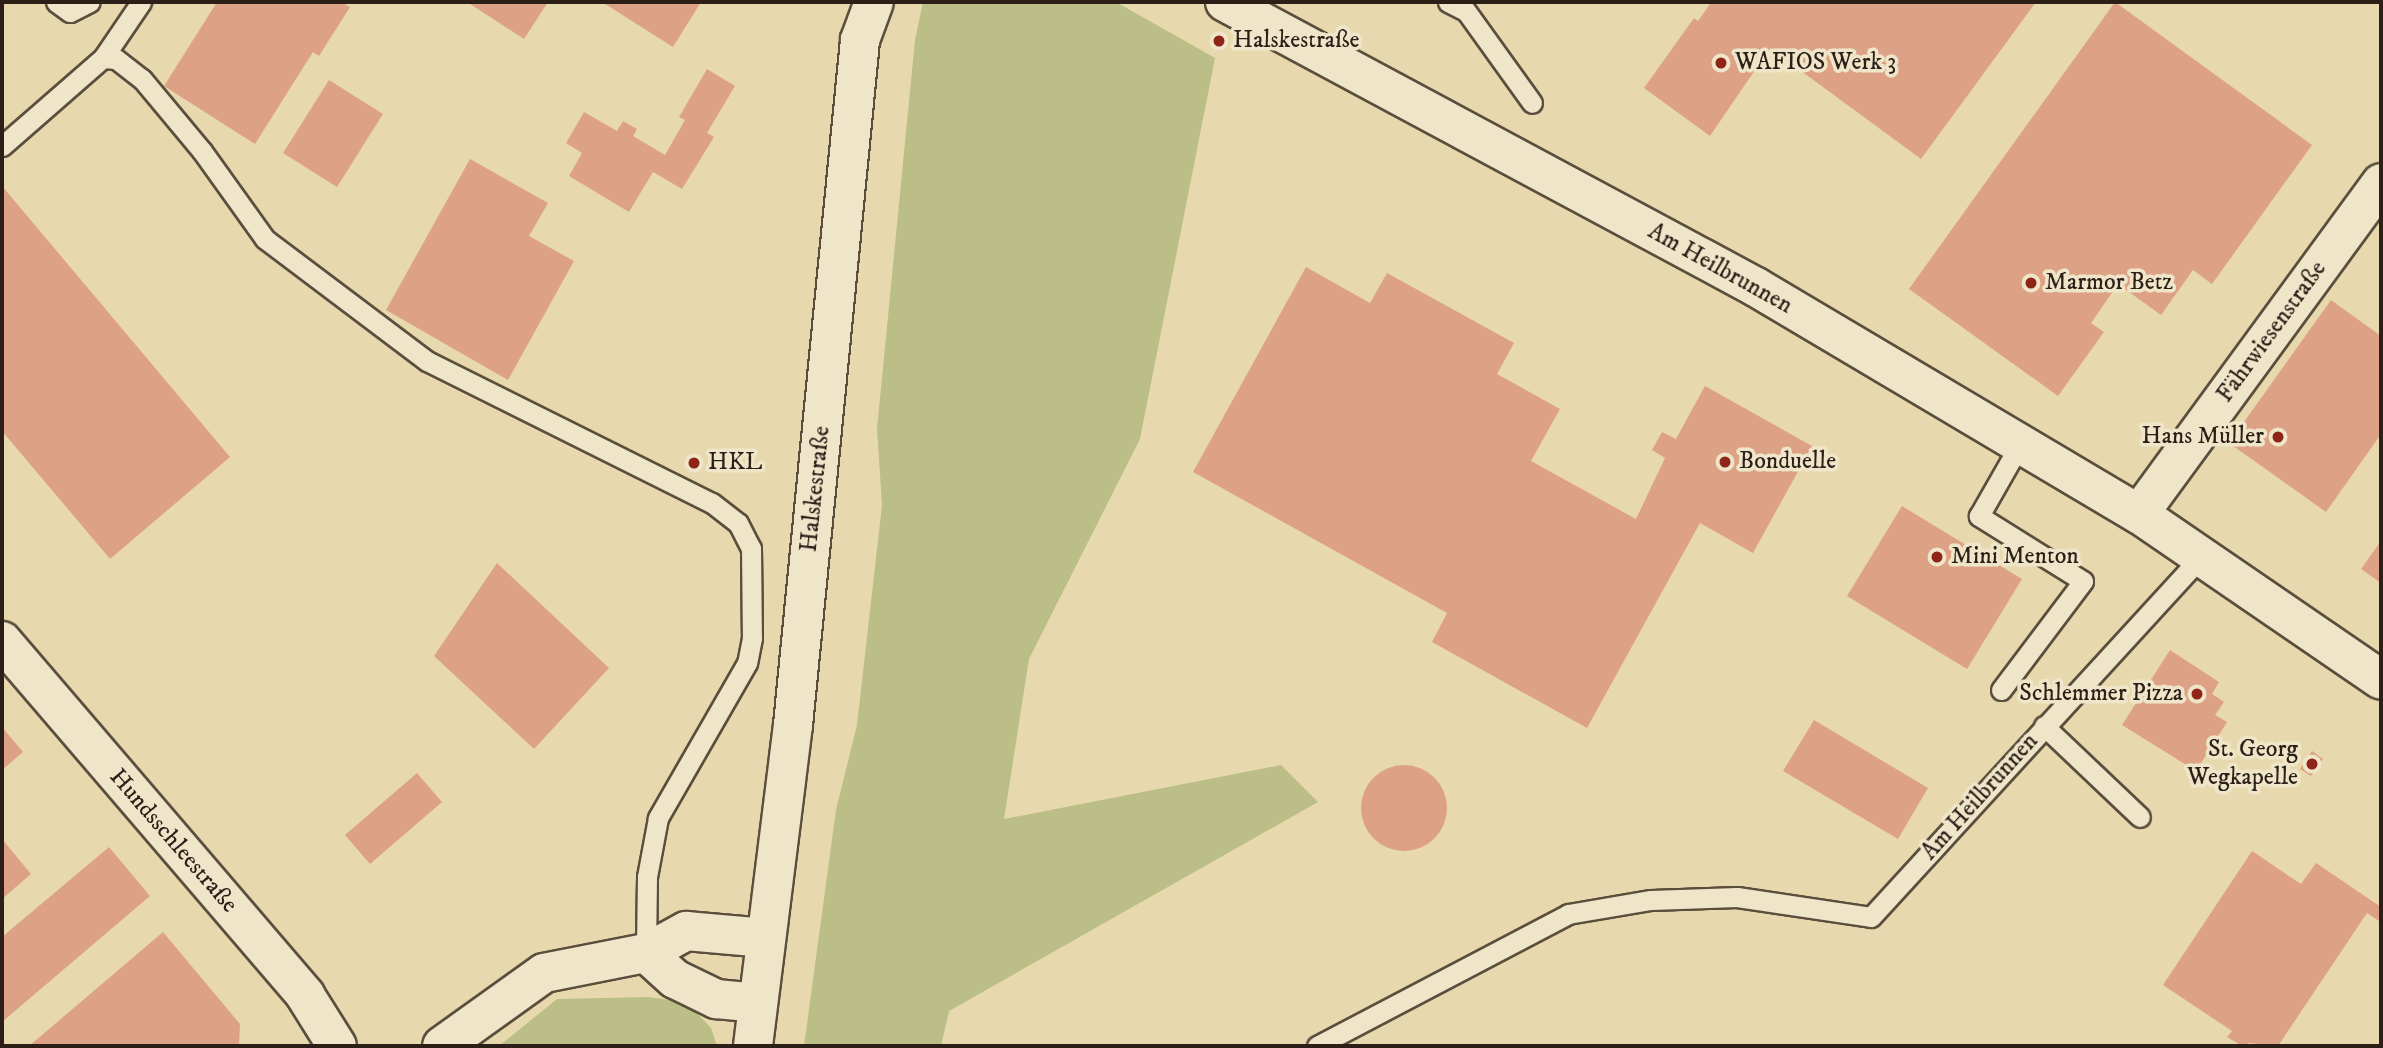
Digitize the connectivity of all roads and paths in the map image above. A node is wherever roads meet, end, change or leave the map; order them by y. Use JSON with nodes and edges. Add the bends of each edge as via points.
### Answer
{"nodes":[{"id":1,"x":56,"y":2,"type":"edge"},
{"id":2,"x":90,"y":2,"type":"edge"},
{"id":3,"x":141,"y":2,"type":"edge"},
{"id":4,"x":848,"y":2,"type":"edge"},
{"id":5,"x":874,"y":2,"type":"edge"},
{"id":6,"x":1225,"y":2,"type":"edge"},
{"id":7,"x":1448,"y":2,"type":"edge"},
{"id":8,"x":860,"y":40,"type":"junction"},
{"id":9,"x":103,"y":58,"type":"junction"},
{"id":10,"x":1532,"y":103,"type":"dead end"},
{"id":11,"x":2,"y":146,"type":"edge"},
{"id":12,"x":2381,"y":183,"type":"edge"},
{"id":13,"x":2020,"y":444,"type":"junction"},
{"id":14,"x":2138,"y":514,"type":"junction"},
{"id":15,"x":2203,"y":555,"type":"junction"},
{"id":16,"x":2,"y":641,"type":"edge"},
{"id":17,"x":2381,"y":680,"type":"edge"},
{"id":18,"x":2001,"y":690,"type":"dead end"},
{"id":19,"x":2044,"y":726,"type":"junction"},
{"id":20,"x":2140,"y":817,"type":"dead end"},
{"id":21,"x":766,"y":937,"type":"junction"},
{"id":22,"x":646,"y":953,"type":"junction"},
{"id":23,"x":758,"y":1003,"type":"junction"},
{"id":24,"x":337,"y":1046,"type":"edge"},
{"id":25,"x":442,"y":1046,"type":"edge"},
{"id":26,"x":753,"y":1046,"type":"edge"},
{"id":27,"x":1317,"y":1046,"type":"edge"}],
"edges":[{"from":1,"to":2,"type":"lane","via":[[70,12]]},
{"from":3,"to":9,"type":"lane"},
{"from":4,"to":8,"type":"street","name":"Halskestraße"},
{"from":5,"to":8,"type":"street","name":"Halskestraße"},
{"from":6,"to":13,"type":"street","name":"Am Heilbrunnen","via":[[1756,287]]},
{"from":7,"to":10,"type":"lane","via":[[1466,11]]},
{"from":8,"to":21,"type":"street","name":"Halskestraße","via":[[793,725]]},
{"from":9,"to":11,"type":"lane"},
{"from":9,"to":22,"type":"lane","via":[[116,59],[142,79],[202,151],[265,239],[427,362],[712,503],[738,523],[751,548],[752,638],[747,663],[658,818],[647,877]]},
{"from":12,"to":14,"type":"street","name":"Fährwiesenstraße"},
{"from":13,"to":14,"type":"street","name":"Am Heilbrunnen"},
{"from":13,"to":18,"type":"lane","via":[[1979,516],[2083,581]]},
{"from":14,"to":15,"type":"street","name":"Am Heilbrunnen"},
{"from":15,"to":17,"type":"street","name":"Am Heilbrunnen"},
{"from":15,"to":19,"type":"lane","name":"Am Heilbrunnen"},
{"from":16,"to":24,"type":"street","name":"Hundsschleestraße","via":[[304,995]]},
{"from":19,"to":20,"type":"lane"},
{"from":19,"to":27,"type":"lane","name":"Am Heilbrunnen","via":[[1871,917],[1737,897],[1651,900],[1568,914]]},
{"from":21,"to":22,"type":"street","via":[[686,931]]},
{"from":21,"to":23,"type":"street","name":"Halskestraße"},
{"from":22,"to":23,"type":"street","via":[[676,979],[716,999]]},
{"from":22,"to":25,"type":"street","via":[[544,973]]},
{"from":23,"to":26,"type":"street","name":"Halskestraße"}]}
